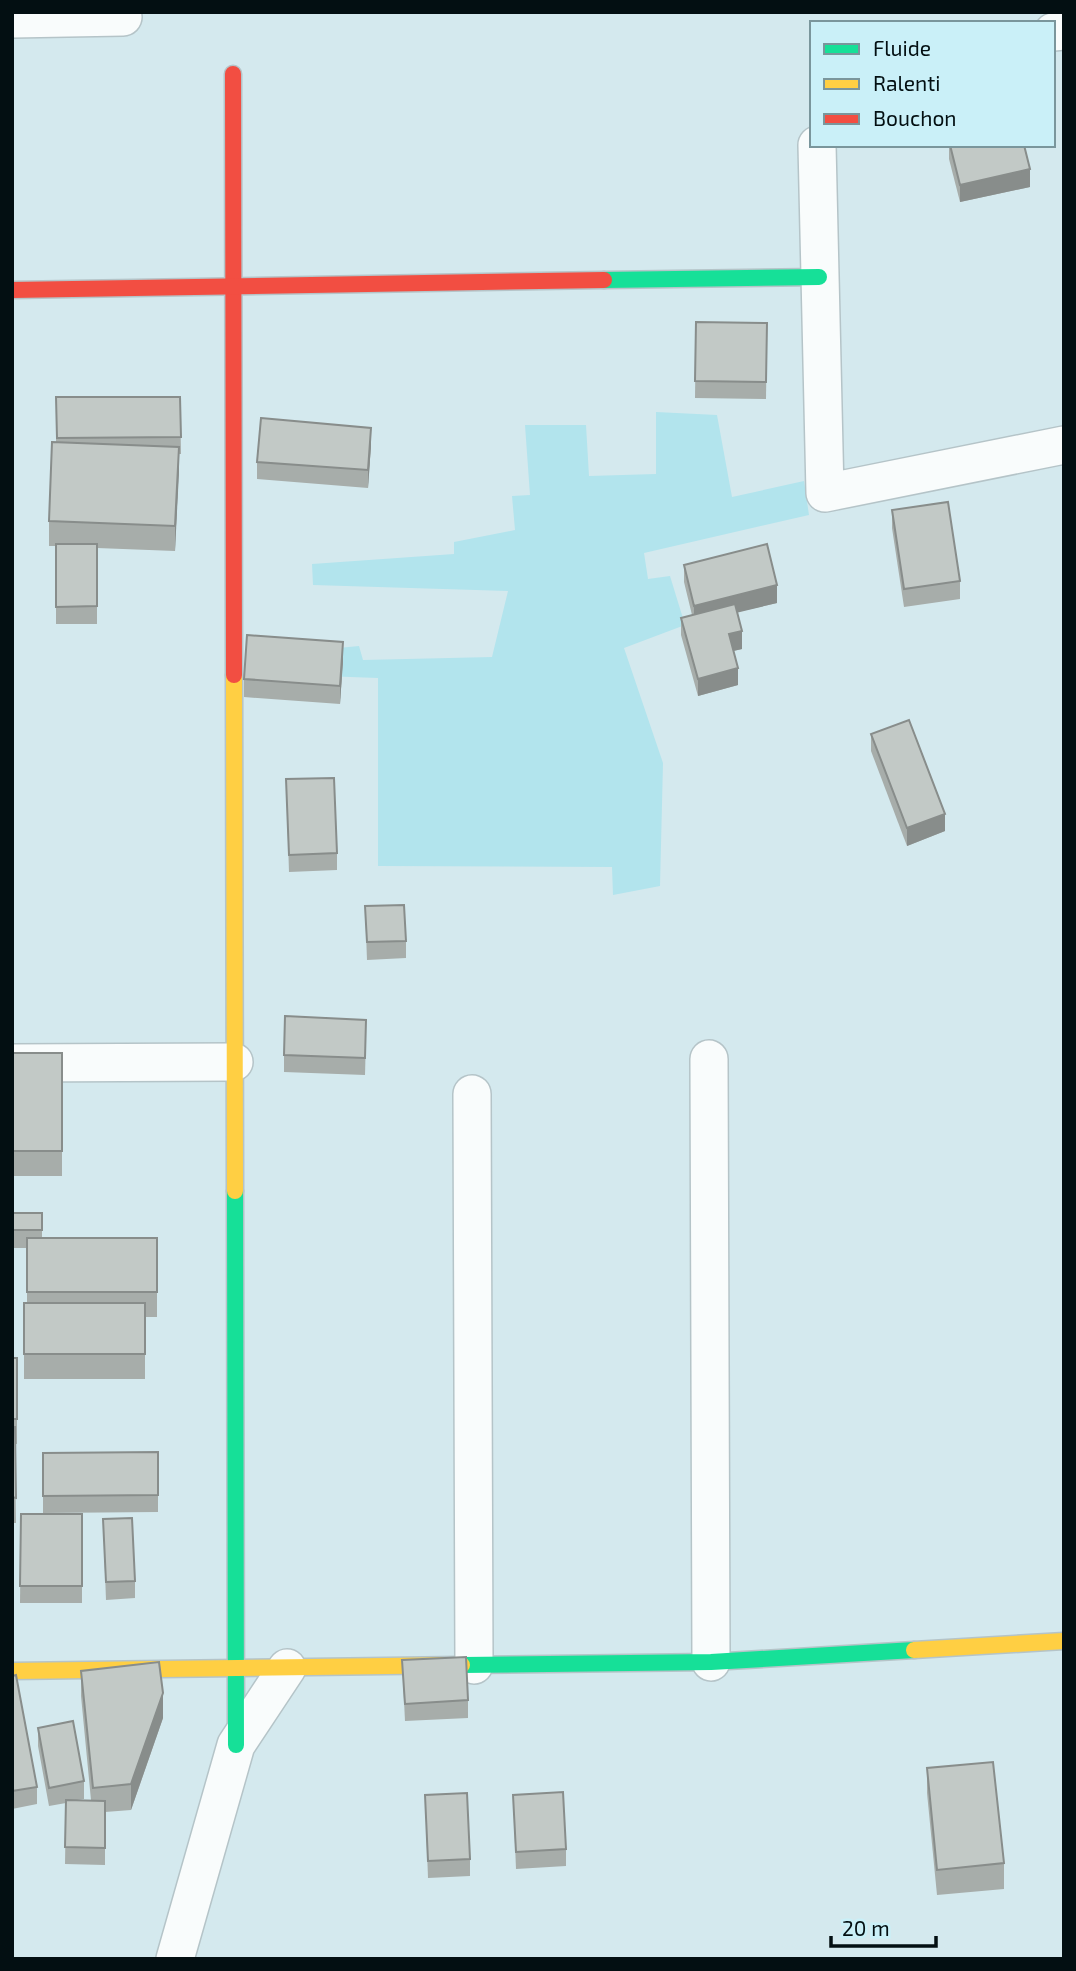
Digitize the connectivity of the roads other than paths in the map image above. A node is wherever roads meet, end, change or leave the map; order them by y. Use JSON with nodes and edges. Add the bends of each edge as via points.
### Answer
{"nodes":[{"id":1,"x":123,"y":17,"type":"dead end"},
{"id":2,"x":12,"y":19,"type":"edge"},
{"id":3,"x":233,"y":74,"type":"dead end"},
{"id":4,"x":817,"y":147,"type":"edge"},
{"id":5,"x":819,"y":277,"type":"junction"},
{"id":6,"x":234,"y":287,"type":"junction"},
{"id":7,"x":12,"y":290,"type":"edge"},
{"id":8,"x":1064,"y":445,"type":"edge"},
{"id":9,"x":709,"y":1059,"type":"dead end"},
{"id":10,"x":234,"y":1062,"type":"junction"},
{"id":11,"x":12,"y":1063,"type":"edge"},
{"id":12,"x":472,"y":1094,"type":"dead end"},
{"id":13,"x":1064,"y":1641,"type":"edge"},
{"id":14,"x":711,"y":1662,"type":"junction"},
{"id":15,"x":474,"y":1665,"type":"junction"},
{"id":16,"x":236,"y":1668,"type":"junction"},
{"id":17,"x":287,"y":1668,"type":"junction"},
{"id":18,"x":12,"y":1671,"type":"edge"},
{"id":19,"x":236,"y":1745,"type":"junction"},
{"id":20,"x":175,"y":1959,"type":"edge"}],
"edges":[{"from":1,"to":2,"type":"street"},
{"from":3,"to":6,"type":"street"},
{"from":4,"to":5,"type":"street"},
{"from":5,"to":6,"type":"street"},
{"from":5,"to":8,"type":"street","via":[[825,493]]},
{"from":6,"to":7,"type":"street"},
{"from":6,"to":10,"type":"street"},
{"from":9,"to":14,"type":"street"},
{"from":10,"to":11,"type":"street"},
{"from":10,"to":16,"type":"street"},
{"from":12,"to":15,"type":"street"},
{"from":13,"to":14,"type":"street"},
{"from":14,"to":15,"type":"street"},
{"from":15,"to":17,"type":"street"},
{"from":16,"to":17,"type":"street"},
{"from":16,"to":18,"type":"street"},
{"from":16,"to":19,"type":"street"},
{"from":17,"to":19,"type":"street"},
{"from":19,"to":20,"type":"street"}]}
